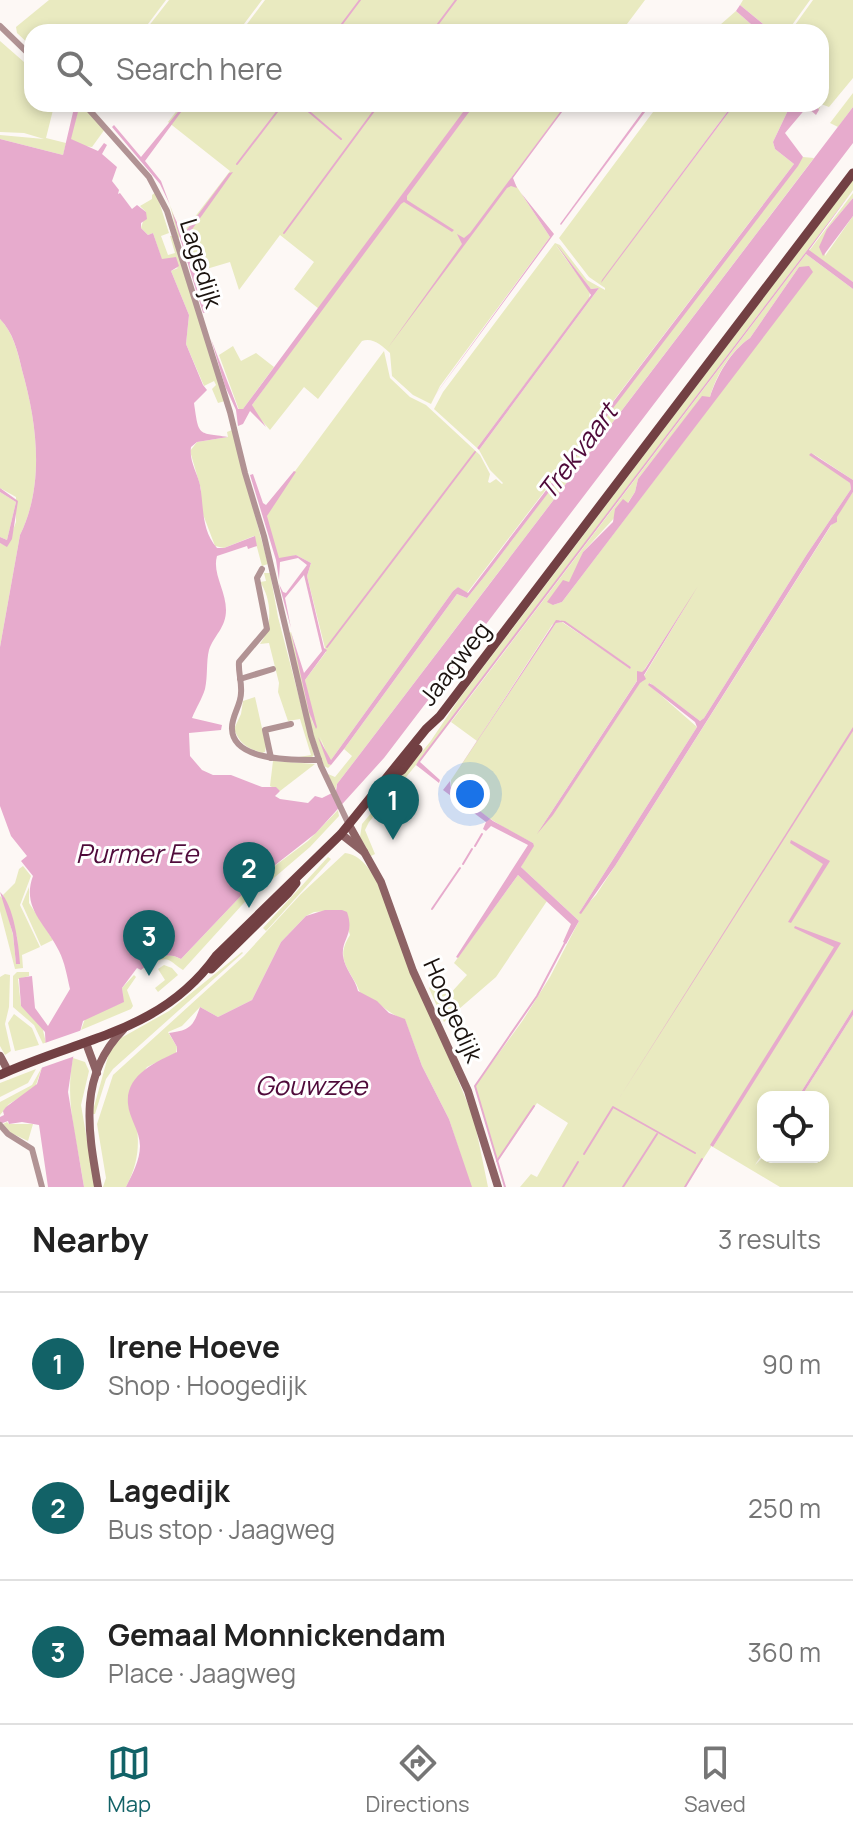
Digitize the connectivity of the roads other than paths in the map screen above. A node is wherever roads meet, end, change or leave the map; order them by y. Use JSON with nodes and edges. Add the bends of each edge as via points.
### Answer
{"nodes":[{"id":1,"x":0,"y":26,"type":"edge"},
{"id":2,"x":24,"y":49,"type":"edge"},
{"id":3,"x":91,"y":112,"type":"edge"},
{"id":4,"x":853,"y":173,"type":"edge"},
{"id":5,"x":262,"y":569,"type":"dead end"},
{"id":6,"x":273,"y":669,"type":"dead end"},
{"id":7,"x":240,"y":679,"type":"junction"},
{"id":8,"x":291,"y":724,"type":"dead end"},
{"id":9,"x":271,"y":758,"type":"junction"},
{"id":10,"x":319,"y":760,"type":"junction"},
{"id":11,"x":349,"y":825,"type":"junction"},
{"id":12,"x":341,"y":834,"type":"junction"},
{"id":13,"x":364,"y":852,"type":"junction"},
{"id":14,"x":125,"y":1028,"type":"junction"},
{"id":15,"x":98,"y":1039,"type":"junction"},
{"id":16,"x":83,"y":1044,"type":"junction"},
{"id":17,"x":0,"y":1056,"type":"edge"},
{"id":18,"x":102,"y":1063,"type":"junction"},
{"id":19,"x":4,"y":1073,"type":"edge"},
{"id":20,"x":97,"y":1073,"type":"junction"},
{"id":21,"x":0,"y":1125,"type":"edge"},
{"id":22,"x":42,"y":1187,"type":"edge"},
{"id":23,"x":98,"y":1187,"type":"edge"},
{"id":24,"x":498,"y":1187,"type":"edge"}],
"edges":[{"from":1,"to":2,"type":"street"},
{"from":3,"to":10,"type":"street","name":"Lagedijk","via":[[149,177],[167,211],[228,404]]},
{"from":4,"to":11,"type":"main road","name":"Jaagweg","via":[[440,716]]},
{"from":5,"to":7,"type":"street","via":[[257,583],[267,629],[241,657]]},
{"from":6,"to":7,"type":"street"},
{"from":7,"to":9,"type":"street","via":[[233,736],[246,750]]},
{"from":8,"to":9,"type":"street","via":[[265,730]]},
{"from":9,"to":10,"type":"street"},
{"from":10,"to":11,"type":"street","name":"Lagedijk"},
{"from":11,"to":12,"type":"main road","name":"Jaagweg"},
{"from":11,"to":13,"type":"street","name":"Hoogedijk"},
{"from":12,"to":13,"type":"street","name":"Hoogedijk"},
{"from":12,"to":14,"type":"main road","name":"Jaagweg","via":[[202,976],[162,1009]]},
{"from":13,"to":24,"type":"street","name":"Hoogedijk","via":[[468,1091]]},
{"from":14,"to":15,"type":"main road","name":"Jaagweg"},
{"from":14,"to":18,"type":"street"},
{"from":15,"to":16,"type":"main road","name":"Jaagweg"},
{"from":15,"to":18,"type":"street"},
{"from":16,"to":19,"type":"main road","name":"Jaagweg"},
{"from":16,"to":20,"type":"street"},
{"from":17,"to":19,"type":"street"},
{"from":18,"to":20,"type":"street"},
{"from":20,"to":23,"type":"street","via":[[88,1119]]},
{"from":21,"to":22,"type":"street","via":[[32,1149]]}]}
